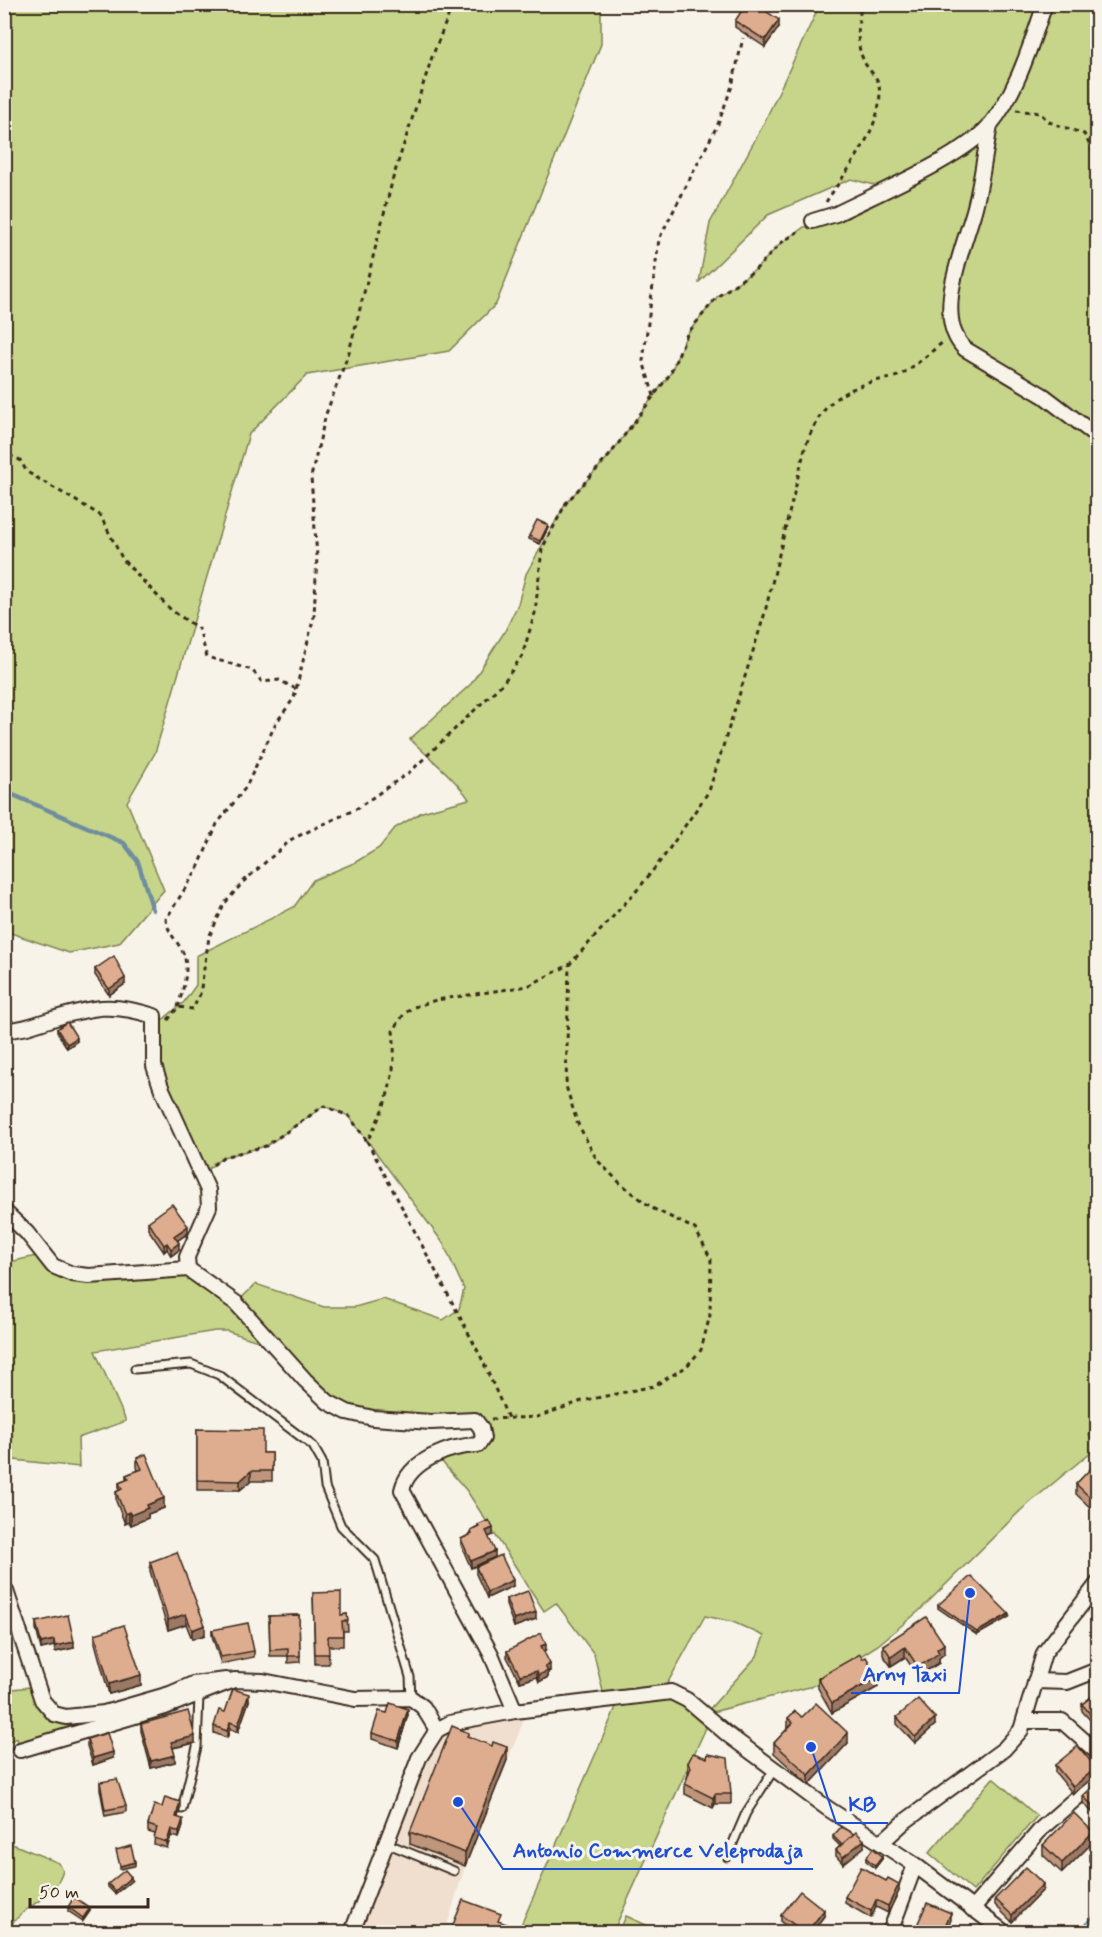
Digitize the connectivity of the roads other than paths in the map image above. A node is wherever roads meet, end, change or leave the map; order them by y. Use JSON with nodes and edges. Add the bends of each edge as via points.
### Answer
{"nodes":[{"id":1,"x":1045,"y":4,"type":"edge"},
{"id":2,"x":990,"y":125,"type":"junction"},
{"id":3,"x":813,"y":221,"type":"road end"},
{"id":4,"x":1098,"y":437,"type":"edge"},
{"id":5,"x":4,"y":1030,"type":"edge"},
{"id":6,"x":4,"y":1211,"type":"edge"},
{"id":7,"x":188,"y":1269,"type":"junction"},
{"id":8,"x":135,"y":1369,"type":"dead end"},
{"id":9,"x":1098,"y":1583,"type":"edge"},
{"id":10,"x":6,"y":1591,"type":"dead end"},
{"id":11,"x":1095,"y":1671,"type":"dead end"},
{"id":12,"x":234,"y":1680,"type":"junction"},
{"id":13,"x":1035,"y":1681,"type":"junction"},
{"id":14,"x":199,"y":1696,"type":"junction"},
{"id":15,"x":411,"y":1698,"type":"junction"},
{"id":16,"x":515,"y":1711,"type":"junction"},
{"id":17,"x":1024,"y":1721,"type":"junction"},
{"id":18,"x":437,"y":1730,"type":"junction"},
{"id":19,"x":20,"y":1750,"type":"dead end"},
{"id":20,"x":1098,"y":1753,"type":"edge"},
{"id":21,"x":775,"y":1768,"type":"junction"},
{"id":22,"x":1098,"y":1779,"type":"edge"},
{"id":23,"x":182,"y":1809,"type":"edge"},
{"id":24,"x":882,"y":1842,"type":"junction"},
{"id":25,"x":386,"y":1843,"type":"junction"},
{"id":26,"x":727,"y":1857,"type":"dead end"},
{"id":27,"x":915,"y":1865,"type":"junction"},
{"id":28,"x":454,"y":1871,"type":"dead end"},
{"id":29,"x":972,"y":1909,"type":"junction"},
{"id":30,"x":352,"y":1932,"type":"edge"},
{"id":31,"x":890,"y":1932,"type":"edge"},
{"id":32,"x":1004,"y":1932,"type":"edge"}],
"edges":[{"from":1,"to":2,"type":"street","via":[[1022,65]]},
{"from":2,"to":3,"type":"street","via":[[969,144],[836,214]]},
{"from":2,"to":4,"type":"street","via":[[975,206],[952,286],[951,318],[956,340],[1044,396]]},
{"from":5,"to":7,"type":"street","via":[[21,1030],[99,1006],[136,1009],[154,1016],[154,1066],[208,1190],[209,1207],[187,1257]]},
{"from":6,"to":7,"type":"street","via":[[53,1266],[72,1274]]},
{"from":7,"to":16,"type":"street","via":[[236,1304],[328,1402],[347,1412],[373,1418],[475,1420],[481,1428],[483,1438],[478,1445],[436,1455],[409,1471],[402,1490],[491,1654]]},
{"from":8,"to":15,"type":"lane","via":[[191,1364],[219,1375],[313,1446],[322,1462],[325,1486],[341,1526],[375,1560],[410,1677]]},
{"from":9,"to":13,"type":"street","via":[[1044,1653]]},
{"from":10,"to":12,"type":"street","via":[[42,1700],[54,1714],[66,1717],[104,1713],[192,1684]]},
{"from":11,"to":13,"type":"street","via":[[1067,1682]]},
{"from":12,"to":14,"type":"street"},
{"from":12,"to":15,"type":"street","via":[[263,1681],[355,1699]]},
{"from":13,"to":17,"type":"street"},
{"from":14,"to":19,"type":"street"},
{"from":14,"to":23,"type":"lane","via":[[197,1747]]},
{"from":15,"to":18,"type":"street","via":[[423,1707]]},
{"from":16,"to":18,"type":"street","via":[[450,1723]]},
{"from":16,"to":21,"type":"street","via":[[671,1692]]},
{"from":17,"to":20,"type":"street","via":[[1062,1721]]},
{"from":17,"to":24,"type":"street","via":[[1004,1749]]},
{"from":18,"to":25,"type":"street","via":[[419,1758]]},
{"from":21,"to":24,"type":"street","via":[[827,1808]]},
{"from":21,"to":26,"type":"lane","via":[[746,1812]]},
{"from":22,"to":29,"type":"street","via":[[1042,1828]]},
{"from":24,"to":27,"type":"street"},
{"from":25,"to":28,"type":"lane"},
{"from":25,"to":30,"type":"street"},
{"from":27,"to":29,"type":"street"},
{"from":27,"to":31,"type":"street"},
{"from":29,"to":32,"type":"street"}]}
